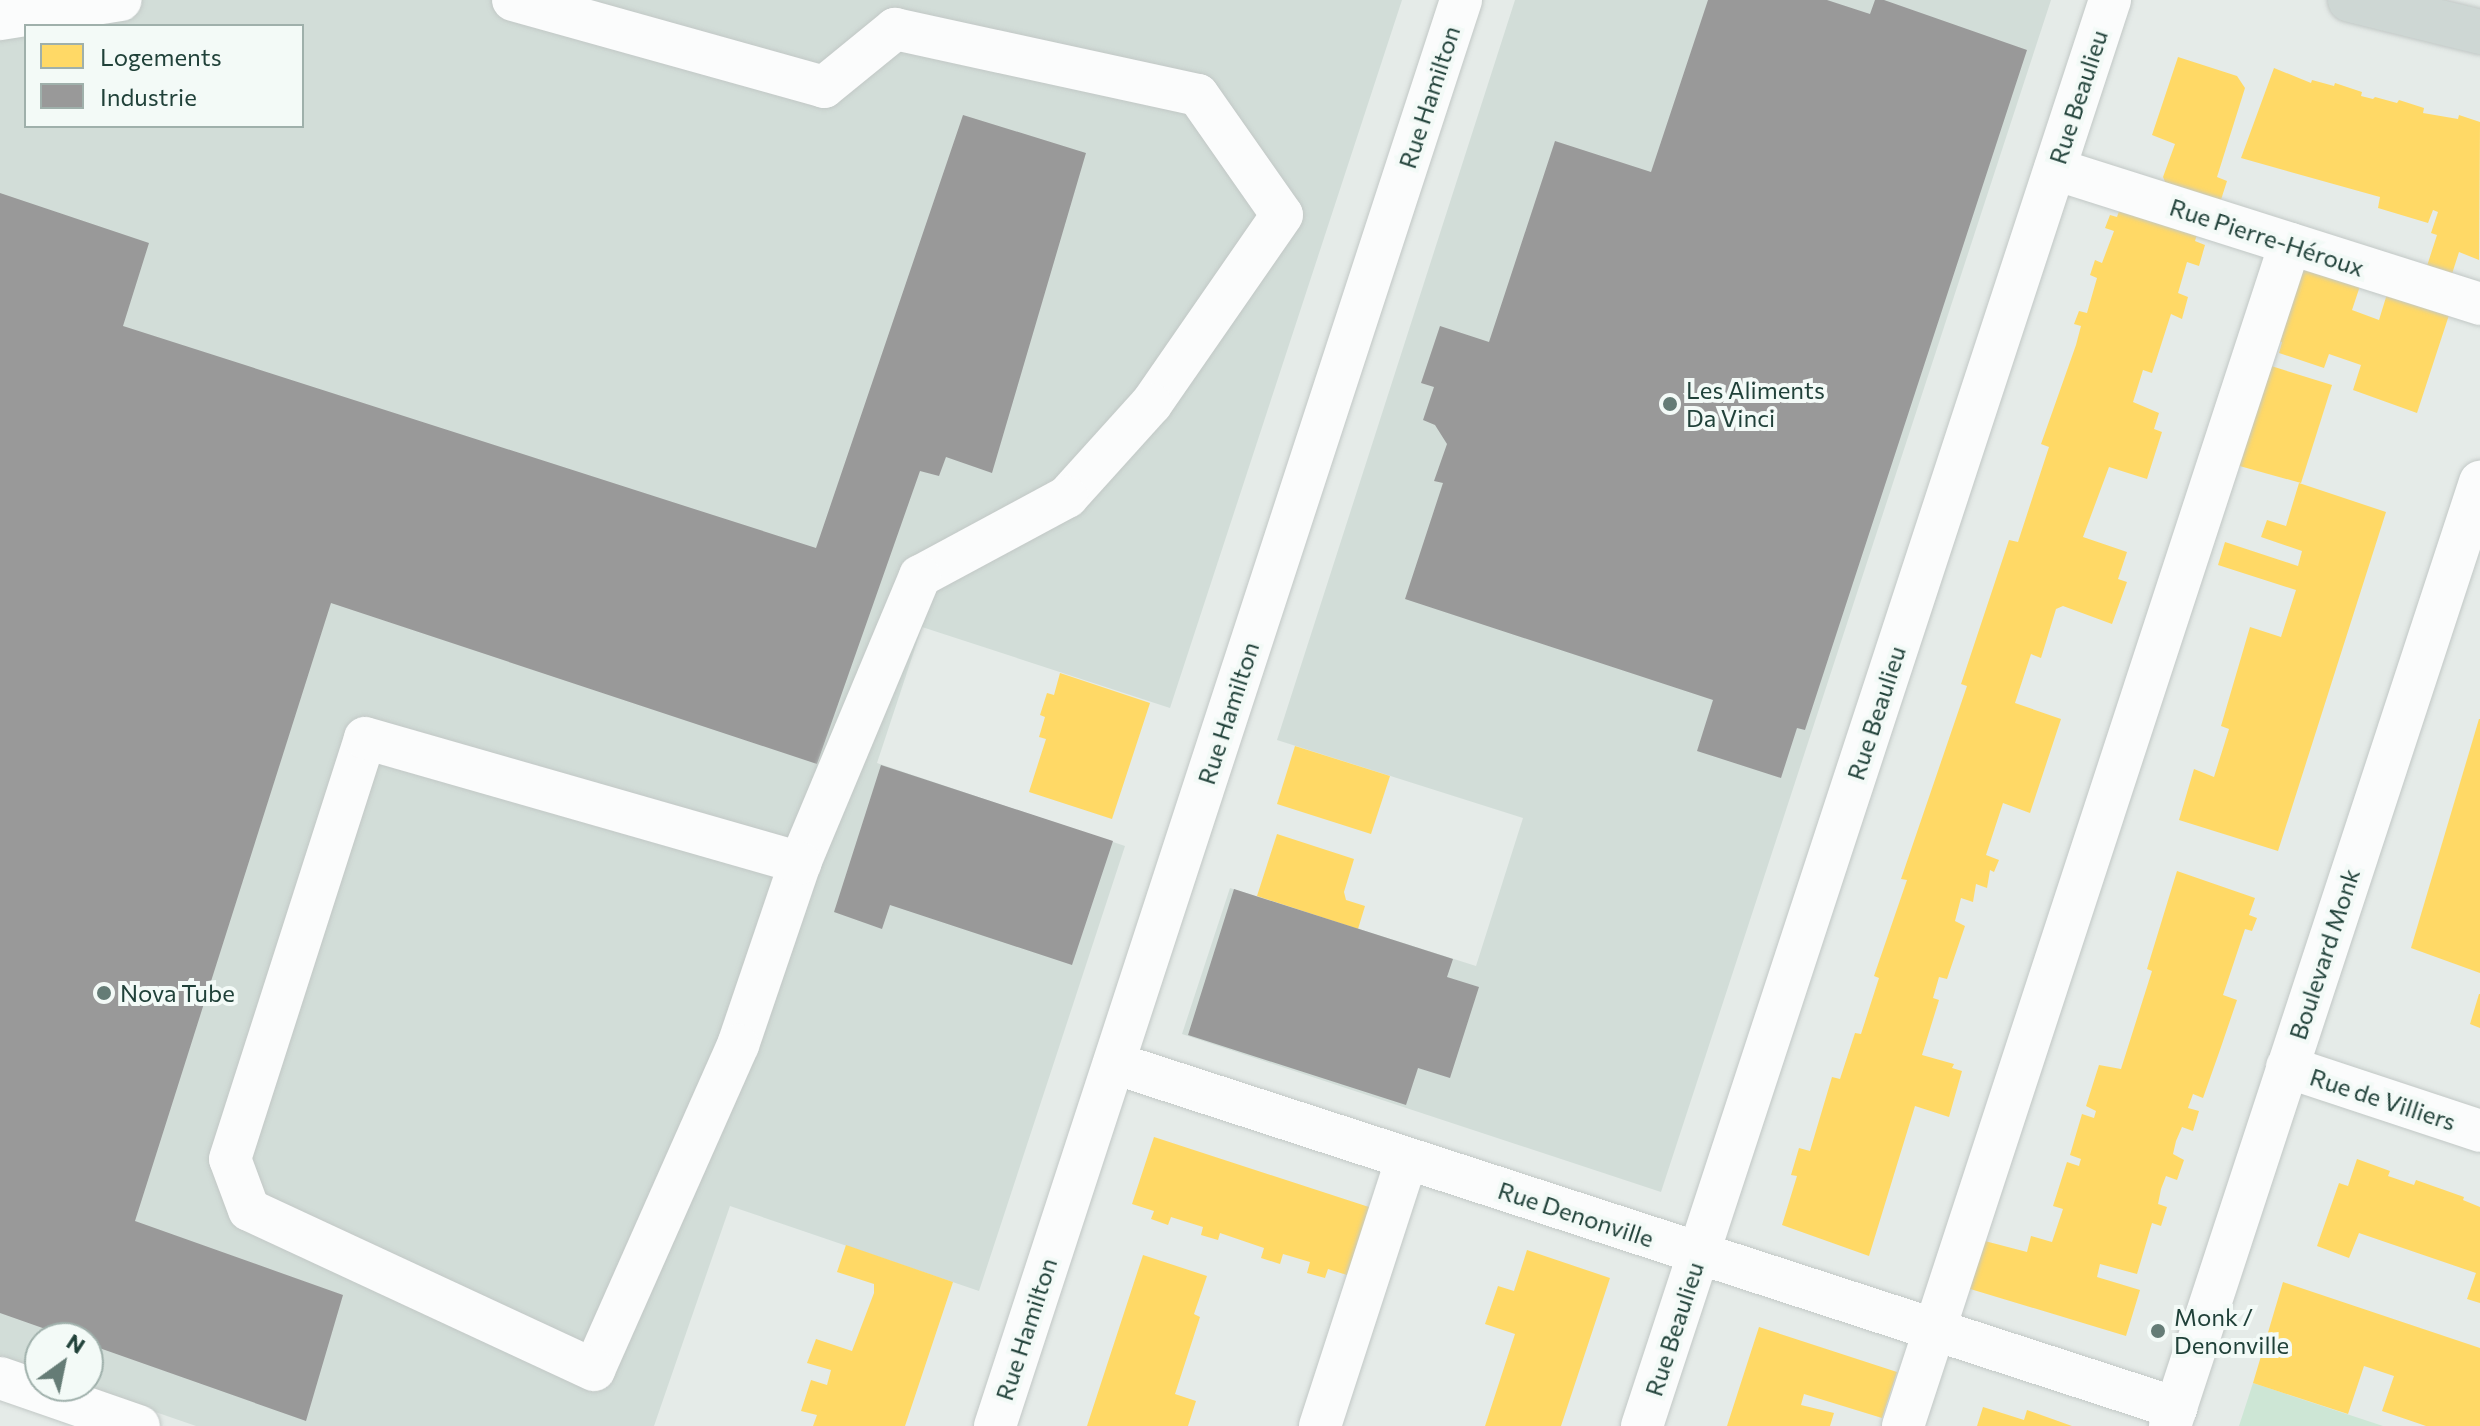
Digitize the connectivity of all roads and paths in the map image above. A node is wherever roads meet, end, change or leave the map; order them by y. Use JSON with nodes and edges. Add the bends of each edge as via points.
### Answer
{"nodes":[{"id":1,"x":121,"y":0,"type":"edge"},
{"id":2,"x":513,"y":0,"type":"edge"},
{"id":3,"x":1461,"y":0,"type":"edge"},
{"id":4,"x":2110,"y":0,"type":"edge"},
{"id":5,"x":2350,"y":0,"type":"edge"},
{"id":6,"x":0,"y":19,"type":"edge"},
{"id":7,"x":2480,"y":32,"type":"edge"},
{"id":8,"x":2055,"y":169,"type":"junction"},
{"id":9,"x":2290,"y":244,"type":"junction"},
{"id":10,"x":2480,"y":304,"type":"edge"},
{"id":11,"x":2480,"y":482,"type":"edge"},
{"id":12,"x":800,"y":863,"type":"junction"},
{"id":13,"x":1114,"y":1063,"type":"junction"},
{"id":14,"x":2287,"y":1067,"type":"junction"},
{"id":15,"x":2480,"y":1131,"type":"edge"},
{"id":16,"x":1407,"y":1159,"type":"junction"},
{"id":17,"x":1699,"y":1254,"type":"junction"},
{"id":18,"x":1934,"y":1329,"type":"junction"},
{"id":19,"x":0,"y":1378,"type":"edge"},
{"id":20,"x":2173,"y":1417,"type":"edge"},
{"id":21,"x":139,"y":1426,"type":"edge"},
{"id":22,"x":995,"y":1426,"type":"edge"},
{"id":23,"x":1320,"y":1426,"type":"edge"},
{"id":24,"x":1642,"y":1426,"type":"edge"},
{"id":25,"x":1903,"y":1426,"type":"edge"}],
"edges":[{"from":1,"to":6,"type":"street"},
{"from":2,"to":12,"type":"street","via":[[824,87],[895,29],[1198,95],[1282,215],[1151,404],[1067,497],[920,576]]},
{"from":3,"to":13,"type":"street","name":"Rue Hamilton"},
{"from":4,"to":8,"type":"street","name":"Rue Beaulieu"},
{"from":5,"to":7,"type":"main road"},
{"from":8,"to":9,"type":"street","name":"Rue Pierre-Héroux"},
{"from":8,"to":17,"type":"street","name":"Rue Beaulieu"},
{"from":9,"to":10,"type":"street","name":"Rue Pierre-Héroux"},
{"from":9,"to":18,"type":"street"},
{"from":11,"to":14,"type":"street","name":"Boulevard Monk"},
{"from":12,"to":12,"type":"street","via":[[738,1045],[594,1370],[249,1210],[230,1159],[365,738]]},
{"from":13,"to":16,"type":"street","name":"Rue Denonville"},
{"from":13,"to":22,"type":"street","name":"Rue Hamilton"},
{"from":14,"to":15,"type":"street","name":"Rue de Villiers"},
{"from":14,"to":20,"type":"street","name":"Boulevard Monk"},
{"from":16,"to":17,"type":"street","name":"Rue Denonville"},
{"from":16,"to":23,"type":"street"},
{"from":17,"to":18,"type":"street","name":"Rue Denonville"},
{"from":17,"to":24,"type":"street","name":"Rue Beaulieu"},
{"from":18,"to":20,"type":"street","name":"Rue Denonville"},
{"from":18,"to":25,"type":"street"},
{"from":19,"to":21,"type":"street"}]}
